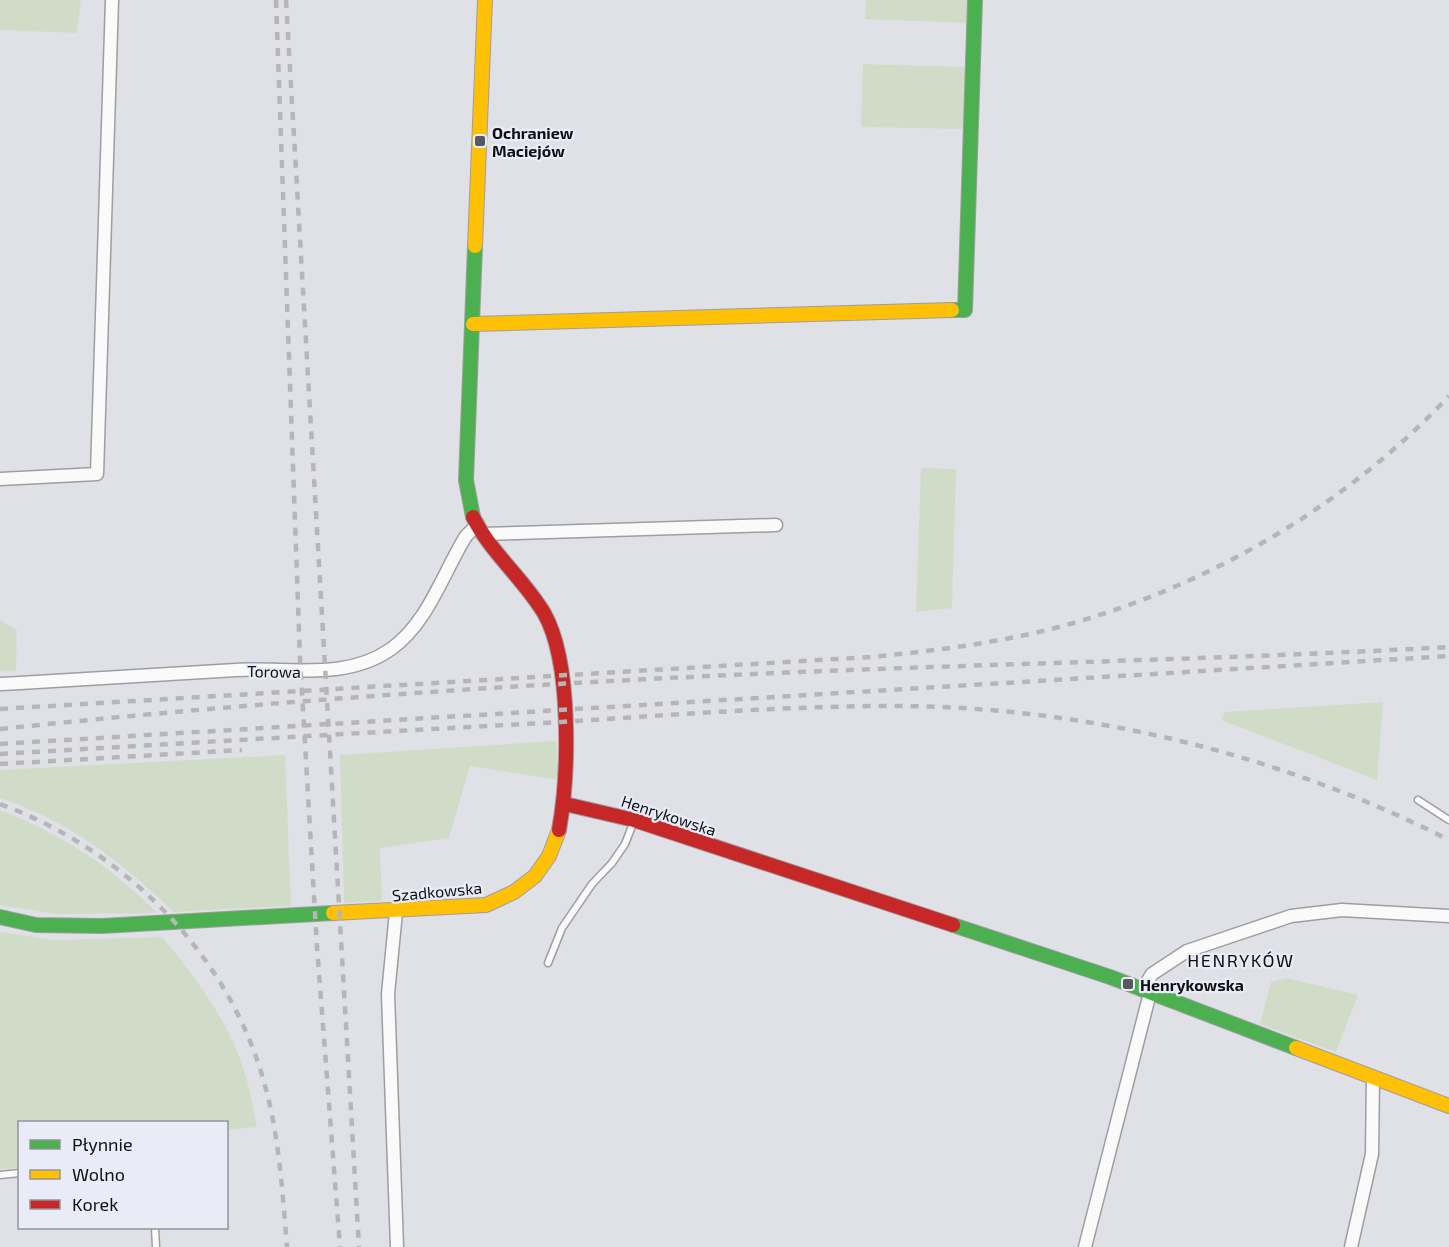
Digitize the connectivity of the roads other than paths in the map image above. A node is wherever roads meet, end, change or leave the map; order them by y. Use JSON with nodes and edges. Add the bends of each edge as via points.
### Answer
{"nodes":[{"id":1,"x":112,"y":0,"type":"edge"},
{"id":2,"x":485,"y":0,"type":"edge"},
{"id":3,"x":975,"y":0,"type":"edge"},
{"id":4,"x":473,"y":324,"type":"junction"},
{"id":5,"x":0,"y":479,"type":"edge"},
{"id":6,"x":776,"y":525,"type":"dead end"},
{"id":7,"x":480,"y":529,"type":"junction"},
{"id":8,"x":0,"y":684,"type":"edge"},
{"id":9,"x":1418,"y":800,"type":"dead end"},
{"id":10,"x":565,"y":804,"type":"junction"},
{"id":11,"x":634,"y":820,"type":"junction"},
{"id":12,"x":1449,"y":820,"type":"edge"},
{"id":13,"x":396,"y":912,"type":"junction"},
{"id":14,"x":1449,"y":916,"type":"edge"},
{"id":15,"x":0,"y":917,"type":"edge"},
{"id":16,"x":548,"y":963,"type":"dead end"},
{"id":17,"x":1146,"y":992,"type":"junction"},
{"id":18,"x":1373,"y":1077,"type":"junction"},
{"id":19,"x":1449,"y":1106,"type":"edge"},
{"id":20,"x":18,"y":1173,"type":"edge"},
{"id":21,"x":0,"y":1174,"type":"edge"},
{"id":22,"x":155,"y":1229,"type":"edge"},
{"id":23,"x":156,"y":1247,"type":"edge"},
{"id":24,"x":397,"y":1247,"type":"edge"},
{"id":25,"x":1086,"y":1247,"type":"edge"},
{"id":26,"x":1351,"y":1247,"type":"edge"}],
"edges":[{"from":1,"to":5,"type":"street","via":[[97,474]]},
{"from":2,"to":4,"type":"street","name":"Szadkowska"},
{"from":3,"to":4,"type":"street","via":[[965,310]]},
{"from":4,"to":7,"type":"street","name":"Szadkowska","via":[[465,471],[470,504]]},
{"from":6,"to":7,"type":"street"},
{"from":7,"to":8,"type":"street","name":"Torowa","via":[[466,536],[414,627],[374,660],[314,671],[254,669]]},
{"from":7,"to":10,"type":"street","name":"Szadkowska","via":[[536,599],[556,643],[563,703]]},
{"from":9,"to":12,"type":"lane"},
{"from":10,"to":11,"type":"street","name":"Henrykowska"},
{"from":10,"to":13,"type":"street","name":"Szadkowska","via":[[553,849],[520,889],[486,905]]},
{"from":11,"to":16,"type":"lane","via":[[625,844],[562,928]]},
{"from":11,"to":17,"type":"street","name":"Henrykowska"},
{"from":13,"to":15,"type":"street","name":"Szadkowska","via":[[102,926],[36,925]]},
{"from":13,"to":24,"type":"street","via":[[388,994]]},
{"from":14,"to":17,"type":"street","via":[[1342,910],[1292,916],[1187,951],[1152,974]]},
{"from":17,"to":18,"type":"street","name":"Henrykowska"},
{"from":17,"to":25,"type":"street"},
{"from":18,"to":19,"type":"street","name":"Henrykowska"},
{"from":18,"to":26,"type":"street","via":[[1372,1154]]},
{"from":20,"to":21,"type":"lane"},
{"from":22,"to":23,"type":"lane"}]}
